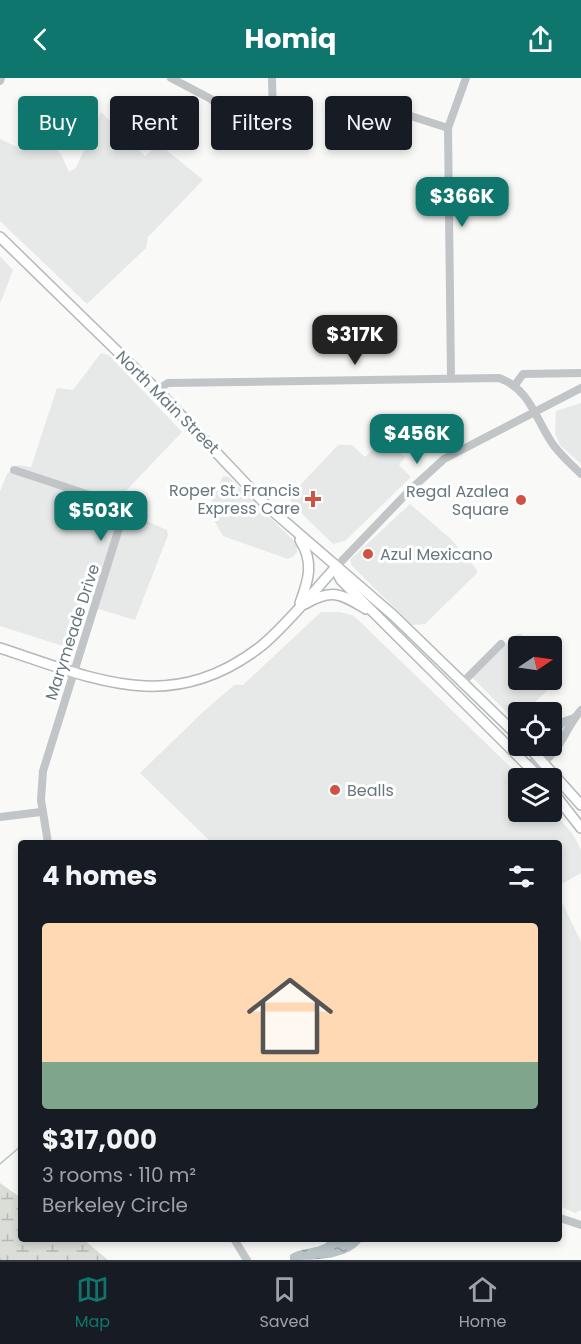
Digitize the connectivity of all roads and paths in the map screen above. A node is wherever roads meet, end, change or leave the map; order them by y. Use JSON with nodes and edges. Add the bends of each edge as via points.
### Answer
{"nodes":[{"id":1,"x":171,"y":78,"type":"edge"},
{"id":2,"x":272,"y":78,"type":"edge"},
{"id":3,"x":466,"y":78,"type":"edge"},
{"id":4,"x":412,"y":116,"type":"edge"},
{"id":5,"x":448,"y":128,"type":"junction"},
{"id":6,"x":0,"y":237,"type":"edge"},
{"id":7,"x":581,"y":373,"type":"edge"},
{"id":8,"x":451,"y":377,"type":"junction"},
{"id":9,"x":515,"y":385,"type":"junction"},
{"id":10,"x":581,"y":388,"type":"edge"},
{"id":11,"x":158,"y":390,"type":"junction"},
{"id":12,"x":535,"y":410,"type":"junction"},
{"id":13,"x":14,"y":470,"type":"dead end"},
{"id":14,"x":581,"y":474,"type":"edge"},
{"id":15,"x":295,"y":531,"type":"junction"},
{"id":16,"x":335,"y":568,"type":"junction"},
{"id":17,"x":298,"y":608,"type":"junction"},
{"id":18,"x":378,"y":615,"type":"junction"},
{"id":19,"x":501,"y":644,"type":"dead end"},
{"id":20,"x":0,"y":648,"type":"edge"},
{"id":21,"x":72,"y":672,"type":"junction"},
{"id":22,"x":462,"y":683,"type":"junction"},
{"id":23,"x":581,"y":710,"type":"edge"},
{"id":24,"x":574,"y":718,"type":"junction"},
{"id":25,"x":562,"y":723,"type":"edge"},
{"id":26,"x":508,"y":727,"type":"edge"},
{"id":27,"x":538,"y":756,"type":"edge"},
{"id":28,"x":545,"y":762,"type":"junction"},
{"id":29,"x":530,"y":768,"type":"edge"},
{"id":30,"x":533,"y":768,"type":"edge"},
{"id":31,"x":562,"y":804,"type":"edge"},
{"id":32,"x":581,"y":805,"type":"edge"},
{"id":33,"x":41,"y":812,"type":"junction"},
{"id":34,"x":0,"y":817,"type":"edge"},
{"id":35,"x":581,"y":828,"type":"edge"},
{"id":36,"x":47,"y":840,"type":"edge"},
{"id":37,"x":562,"y":1219,"type":"edge"},
{"id":38,"x":581,"y":1225,"type":"edge"},
{"id":39,"x":236,"y":1242,"type":"edge"},
{"id":40,"x":247,"y":1260,"type":"edge"}],
"edges":[{"from":1,"to":2,"type":"street","via":[[211,99],[246,136],[253,138],[262,137],[273,119]]},
{"from":3,"to":5,"type":"street"},
{"from":4,"to":5,"type":"street"},
{"from":5,"to":8,"type":"street"},
{"from":6,"to":11,"type":"main road","name":"North Main Street"},
{"from":7,"to":9,"type":"street","via":[[523,374]]},
{"from":8,"to":9,"type":"street","via":[[491,377]]},
{"from":8,"to":11,"type":"street","via":[[168,383]]},
{"from":9,"to":12,"type":"street"},
{"from":10,"to":12,"type":"street"},
{"from":11,"to":15,"type":"main road","name":"North Main Street"},
{"from":12,"to":14,"type":"street","via":[[552,443]]},
{"from":12,"to":16,"type":"street","via":[[444,459]]},
{"from":13,"to":21,"type":"street","name":"Marymeade Drive","via":[[123,508],[92,621]]},
{"from":15,"to":16,"type":"main road","name":"North Main Street"},
{"from":15,"to":17,"type":"main road","via":[[307,550],[310,566]]},
{"from":16,"to":17,"type":"main road"},
{"from":16,"to":18,"type":"main road","name":"North Main Street","via":[[341,580]]},
{"from":16,"to":22,"type":"main road","name":"North Main Street","via":[[393,615]]},
{"from":17,"to":18,"type":"main road","via":[[328,593],[342,595]]},
{"from":17,"to":21,"type":"main road","via":[[262,646],[207,678],[145,688]]},
{"from":18,"to":29,"type":"main road","name":"North Main Street"},
{"from":19,"to":22,"type":"street"},
{"from":20,"to":21,"type":"main road"},
{"from":21,"to":33,"type":"street","name":"Marymeade Drive","via":[[43,771]]},
{"from":22,"to":26,"type":"main road","name":"North Main Street"},
{"from":23,"to":24,"type":"street"},
{"from":24,"to":25,"type":"street"},
{"from":24,"to":28,"type":"street"},
{"from":27,"to":28,"type":"main road"},
{"from":28,"to":30,"type":"street"},
{"from":28,"to":32,"type":"main road"},
{"from":31,"to":35,"type":"main road"},
{"from":33,"to":34,"type":"street"},
{"from":33,"to":36,"type":"street","name":"Marymeade Drive"},
{"from":37,"to":38,"type":"street"},
{"from":39,"to":40,"type":"street"}]}
